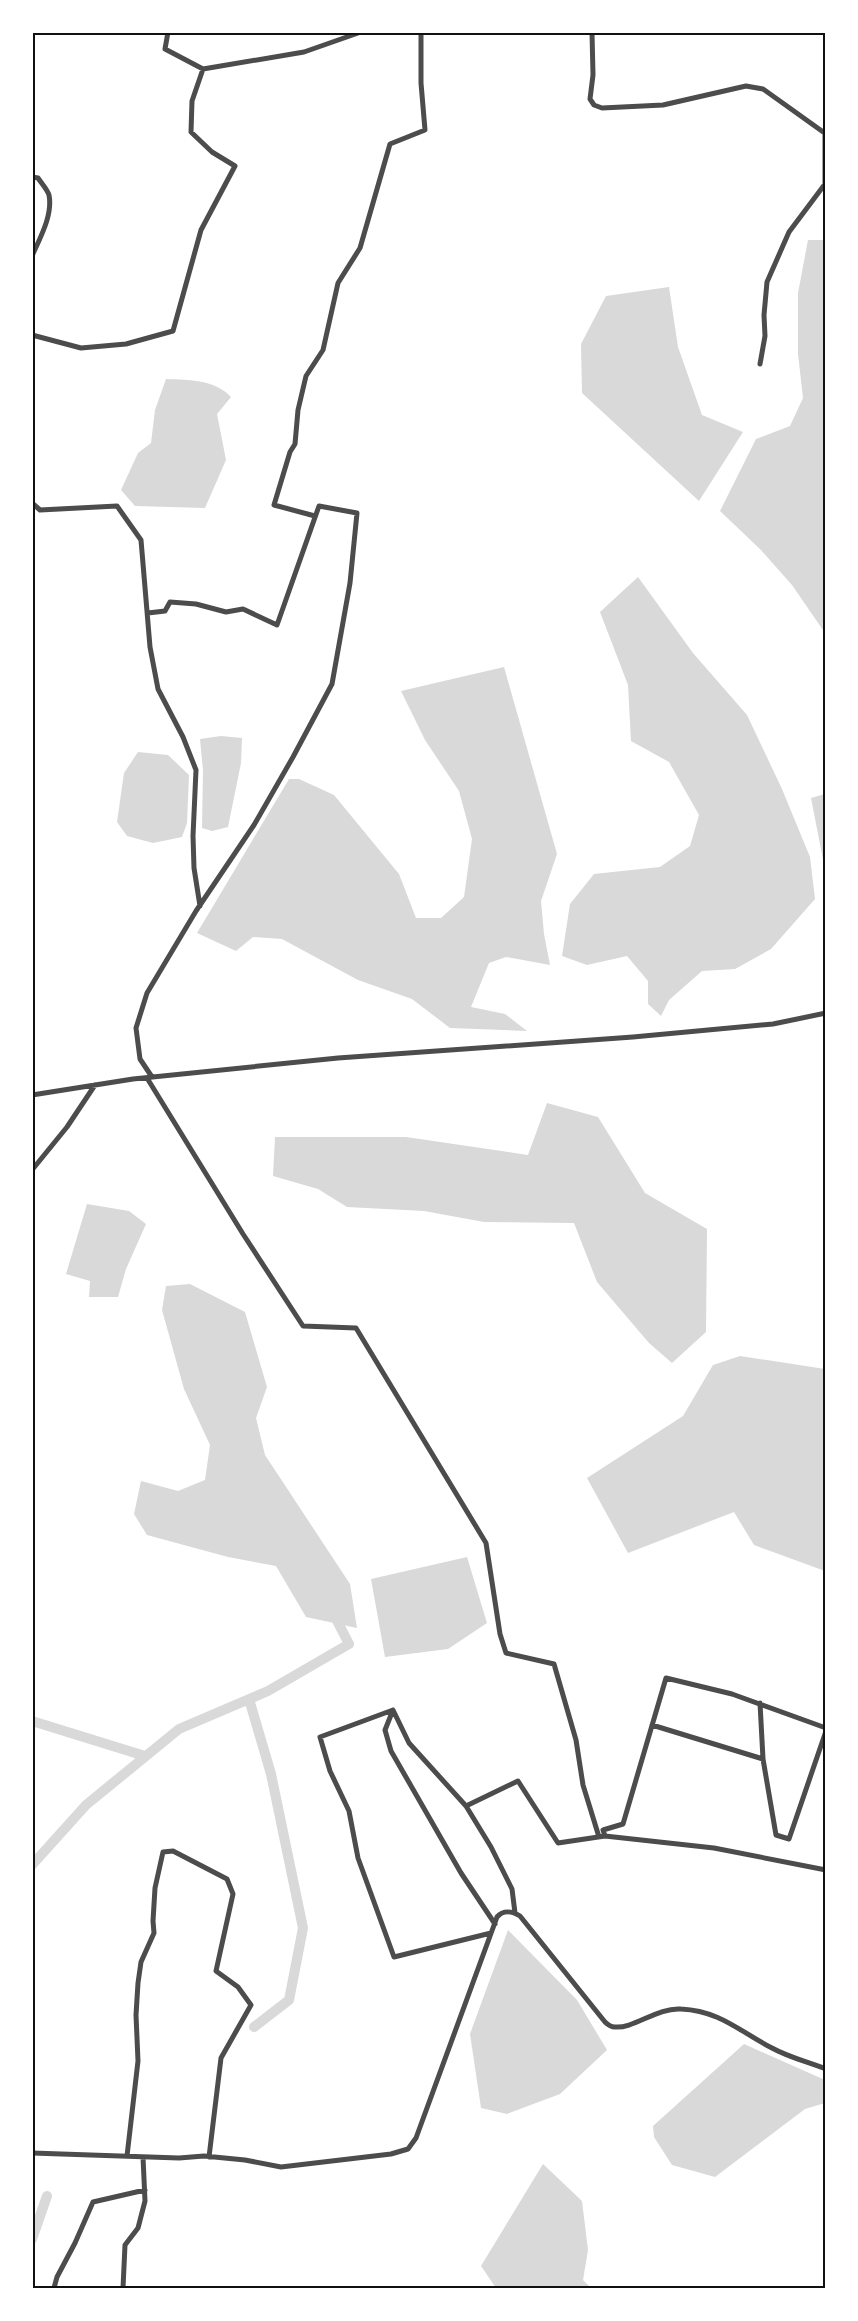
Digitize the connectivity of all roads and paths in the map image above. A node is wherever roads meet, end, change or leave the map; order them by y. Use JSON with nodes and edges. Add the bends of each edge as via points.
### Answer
{"nodes":[{"id":1,"x":168,"y":32,"type":"edge"},
{"id":2,"x":361,"y":32,"type":"edge"},
{"id":3,"x":421,"y":32,"type":"edge"},
{"id":4,"x":592,"y":32,"type":"edge"},
{"id":5,"x":203,"y":69,"type":"junction"},
{"id":6,"x":825,"y":135,"type":"edge"},
{"id":7,"x":32,"y":177,"type":"edge"},
{"id":8,"x":32,"y":256,"type":"edge"},
{"id":9,"x":32,"y":335,"type":"edge"},
{"id":10,"x":760,"y":364,"type":"dead end"},
{"id":11,"x":32,"y":503,"type":"edge"},
{"id":12,"x":315,"y":516,"type":"junction"},
{"id":13,"x":148,"y":612,"type":"junction"},
{"id":14,"x":200,"y":906,"type":"junction"},
{"id":15,"x":826,"y":1013,"type":"edge"},
{"id":16,"x":149,"y":1078,"type":"junction"},
{"id":17,"x":95,"y":1084,"type":"junction"},
{"id":18,"x":32,"y":1095,"type":"edge"},
{"id":19,"x":32,"y":1170,"type":"edge"},
{"id":20,"x":760,"y":1704,"type":"junction"},
{"id":21,"x":393,"y":1710,"type":"junction"},
{"id":22,"x":652,"y":1725,"type":"junction"},
{"id":23,"x":826,"y":1729,"type":"edge"},
{"id":24,"x":763,"y":1759,"type":"junction"},
{"id":25,"x":466,"y":1806,"type":"junction"},
{"id":26,"x":602,"y":1837,"type":"junction"},
{"id":27,"x":826,"y":1870,"type":"edge"},
{"id":28,"x":515,"y":1913,"type":"junction"},
{"id":29,"x":495,"y":1924,"type":"junction"},
{"id":30,"x":491,"y":1933,"type":"junction"},
{"id":31,"x":826,"y":2069,"type":"edge"},
{"id":32,"x":32,"y":2153,"type":"edge"},
{"id":33,"x":127,"y":2156,"type":"junction"},
{"id":34,"x":143,"y":2157,"type":"junction"},
{"id":35,"x":209,"y":2157,"type":"junction"},
{"id":36,"x":145,"y":2190,"type":"junction"},
{"id":37,"x":54,"y":2288,"type":"edge"},
{"id":38,"x":123,"y":2288,"type":"edge"}],
"edges":[{"from":1,"to":5,"type":"street","via":[[165,49]]},
{"from":2,"to":5,"type":"street","via":[[304,52]]},
{"from":3,"to":12,"type":"street","via":[[425,130],[390,144],[360,248],[338,283],[323,350],[306,376],[295,444],[274,505]]},
{"from":4,"to":6,"type":"street","via":[[590,99],[594,105],[602,108],[663,105],[746,86],[763,89]]},
{"from":5,"to":9,"type":"street","via":[[192,101],[191,132],[212,152],[236,166],[201,230],[173,331],[126,344],[81,348]]},
{"from":6,"to":10,"type":"street","via":[[825,184],[789,232],[767,282],[765,336]]},
{"from":7,"to":8,"type":"street","via":[[38,178],[48,193],[50,204]]},
{"from":11,"to":13,"type":"street","via":[[40,510],[117,506],[140,540]]},
{"from":12,"to":13,"type":"street","via":[[277,625],[243,609],[226,612],[196,604],[170,602],[165,611]]},
{"from":12,"to":14,"type":"street","via":[[318,506],[357,512],[350,583],[332,684],[254,825]]},
{"from":13,"to":14,"type":"street","via":[[150,648],[158,689],[196,770],[193,836]]},
{"from":14,"to":16,"type":"street","via":[[147,992],[136,1028],[140,1059]]},
{"from":15,"to":16,"type":"street","via":[[773,1024],[338,1058]]},
{"from":16,"to":17,"type":"street"},
{"from":16,"to":26,"type":"street","via":[[242,1234],[303,1326],[356,1328],[486,1544],[506,1653],[554,1664],[576,1740],[583,1785]]},
{"from":17,"to":18,"type":"street"},
{"from":17,"to":19,"type":"street","via":[[67,1127]]},
{"from":20,"to":22,"type":"street","via":[[666,1678]]},
{"from":20,"to":23,"type":"street"},
{"from":20,"to":24,"type":"street"},
{"from":21,"to":25,"type":"street","via":[[409,1743]]},
{"from":21,"to":29,"type":"street","via":[[385,1730],[391,1750],[461,1873]]},
{"from":21,"to":30,"type":"street","via":[[320,1737],[330,1771],[349,1812],[358,1858],[394,1957]]},
{"from":22,"to":24,"type":"street"},
{"from":22,"to":26,"type":"street","via":[[623,1824],[604,1830]]},
{"from":23,"to":24,"type":"street","via":[[789,1839],[776,1835]]},
{"from":25,"to":26,"type":"street","via":[[518,1782],[558,1843]]},
{"from":25,"to":28,"type":"street","via":[[512,1889]]},
{"from":26,"to":27,"type":"street","via":[[714,1848]]},
{"from":28,"to":29,"type":"street","via":[[500,1914]]},
{"from":28,"to":31,"type":"street","via":[[526,1922],[610,2026],[623,2026],[666,2010],[700,2011],[730,2022],[774,2049]]},
{"from":29,"to":30,"type":"street"},
{"from":30,"to":35,"type":"street","via":[[416,2138],[408,2149],[356,2159],[281,2167]]},
{"from":32,"to":33,"type":"street"},
{"from":33,"to":34,"type":"street"},
{"from":33,"to":35,"type":"street","via":[[138,2061],[136,2016],[141,1962],[154,1933],[155,1888],[163,1852],[173,1851],[226,1879],[233,1894],[216,1970],[238,1987],[251,2005],[221,2058]]},
{"from":34,"to":35,"type":"street"},
{"from":34,"to":36,"type":"street"},
{"from":36,"to":37,"type":"street","via":[[93,2202]]},
{"from":36,"to":38,"type":"street","via":[[146,2201],[138,2228],[126,2245]]}]}
